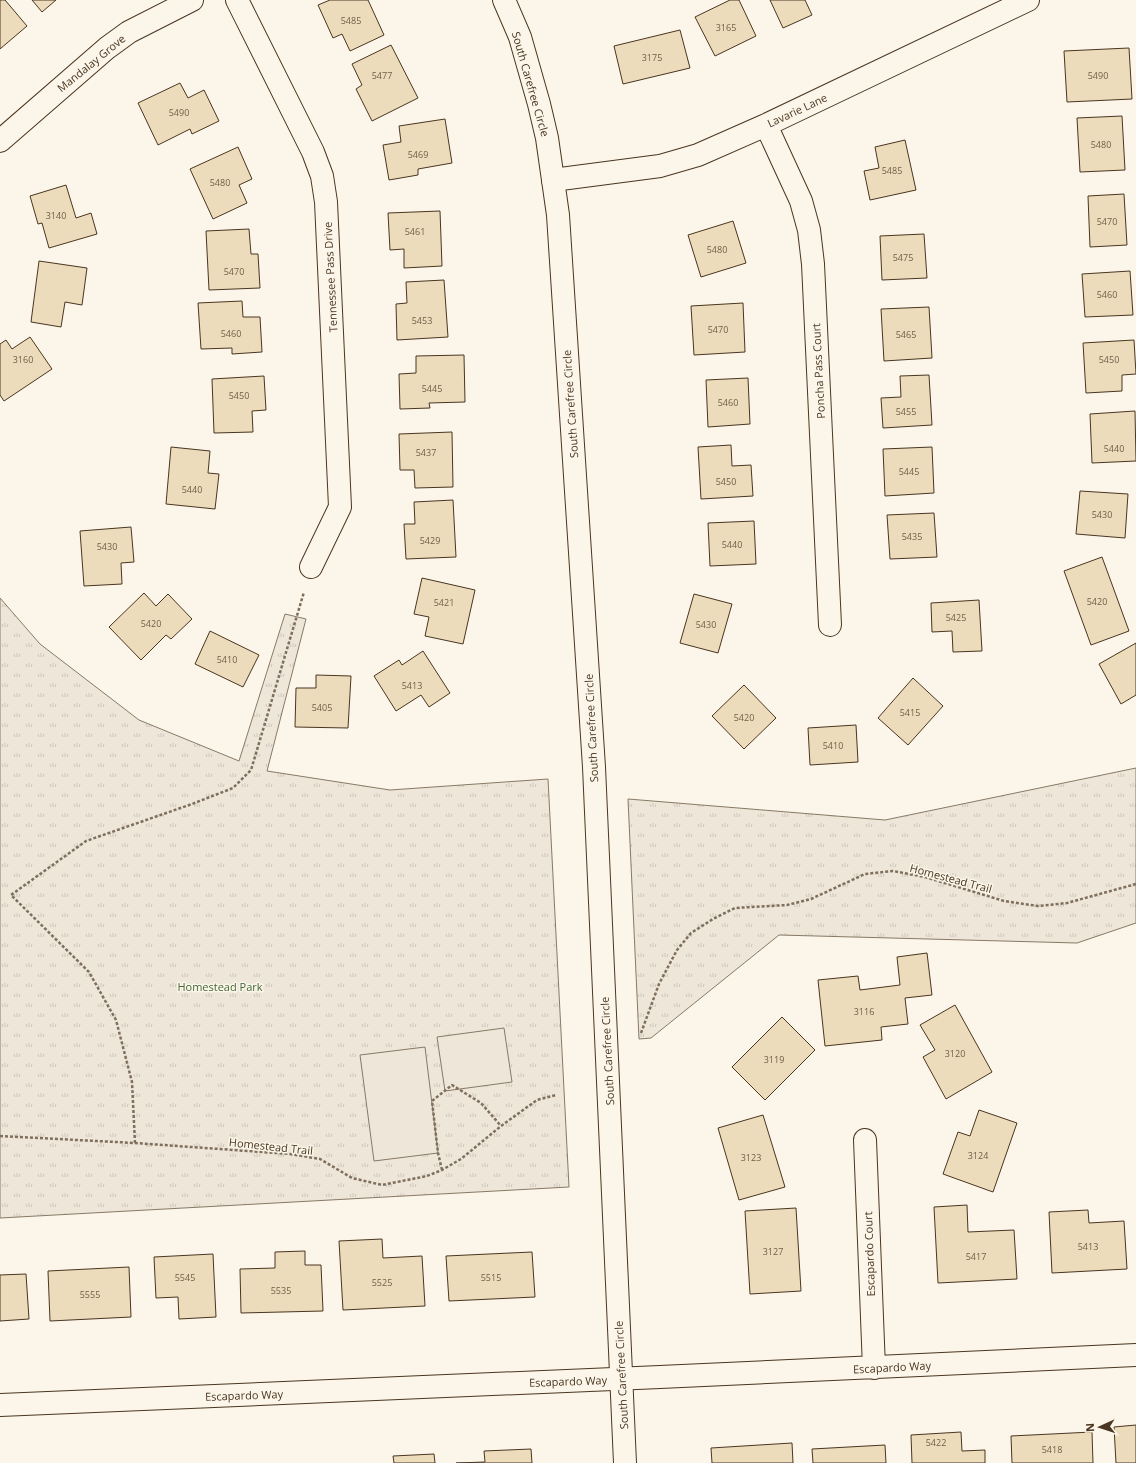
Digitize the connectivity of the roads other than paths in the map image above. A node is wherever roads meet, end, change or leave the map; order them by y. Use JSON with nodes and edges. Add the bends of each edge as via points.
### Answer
{"nodes":[{"id":1,"x":192,"y":0,"type":"edge"},
{"id":2,"x":237,"y":0,"type":"edge"},
{"id":3,"x":504,"y":0,"type":"edge"},
{"id":4,"x":1028,"y":0,"type":"edge"},
{"id":5,"x":766,"y":125,"type":"junction"},
{"id":6,"x":0,"y":141,"type":"edge"},
{"id":7,"x":553,"y":180,"type":"junction"},
{"id":8,"x":312,"y":567,"type":"road end"},
{"id":9,"x":830,"y":625,"type":"dead end"},
{"id":10,"x":865,"y":1140,"type":"dead end"},
{"id":11,"x":1136,"y":1355,"type":"edge"},
{"id":12,"x":874,"y":1368,"type":"junction"},
{"id":13,"x":621,"y":1379,"type":"junction"},
{"id":14,"x":0,"y":1405,"type":"edge"},
{"id":15,"x":625,"y":1463,"type":"edge"}],
"edges":[{"from":1,"to":6,"type":"street","name":"Mandalay Grove","via":[[130,32],[107,48]]},
{"from":2,"to":8,"type":"street","name":"Tennessee Pass Drive","via":[[313,152],[322,176],[326,202],[340,507]]},
{"from":3,"to":7,"type":"street","name":"South Carefree Circle","via":[[520,37],[533,82],[547,138]]},
{"from":4,"to":5,"type":"street","name":"Lavarie Lane"},
{"from":5,"to":7,"type":"street","name":"Lavarie Lane","via":[[698,155],[660,166]]},
{"from":5,"to":9,"type":"street","name":"Poncha Pass Court","via":[[802,201],[810,237]]},
{"from":7,"to":13,"type":"street","name":"South Carefree Circle","via":[[558,215],[594,768]]},
{"from":10,"to":12,"type":"street","name":"Escapardo Court"},
{"from":11,"to":12,"type":"street","name":"Escapardo Way"},
{"from":12,"to":13,"type":"street","name":"Escapardo Way"},
{"from":13,"to":14,"type":"street","name":"Escapardo Way"},
{"from":13,"to":15,"type":"street","name":"South Carefree Circle"}]}
